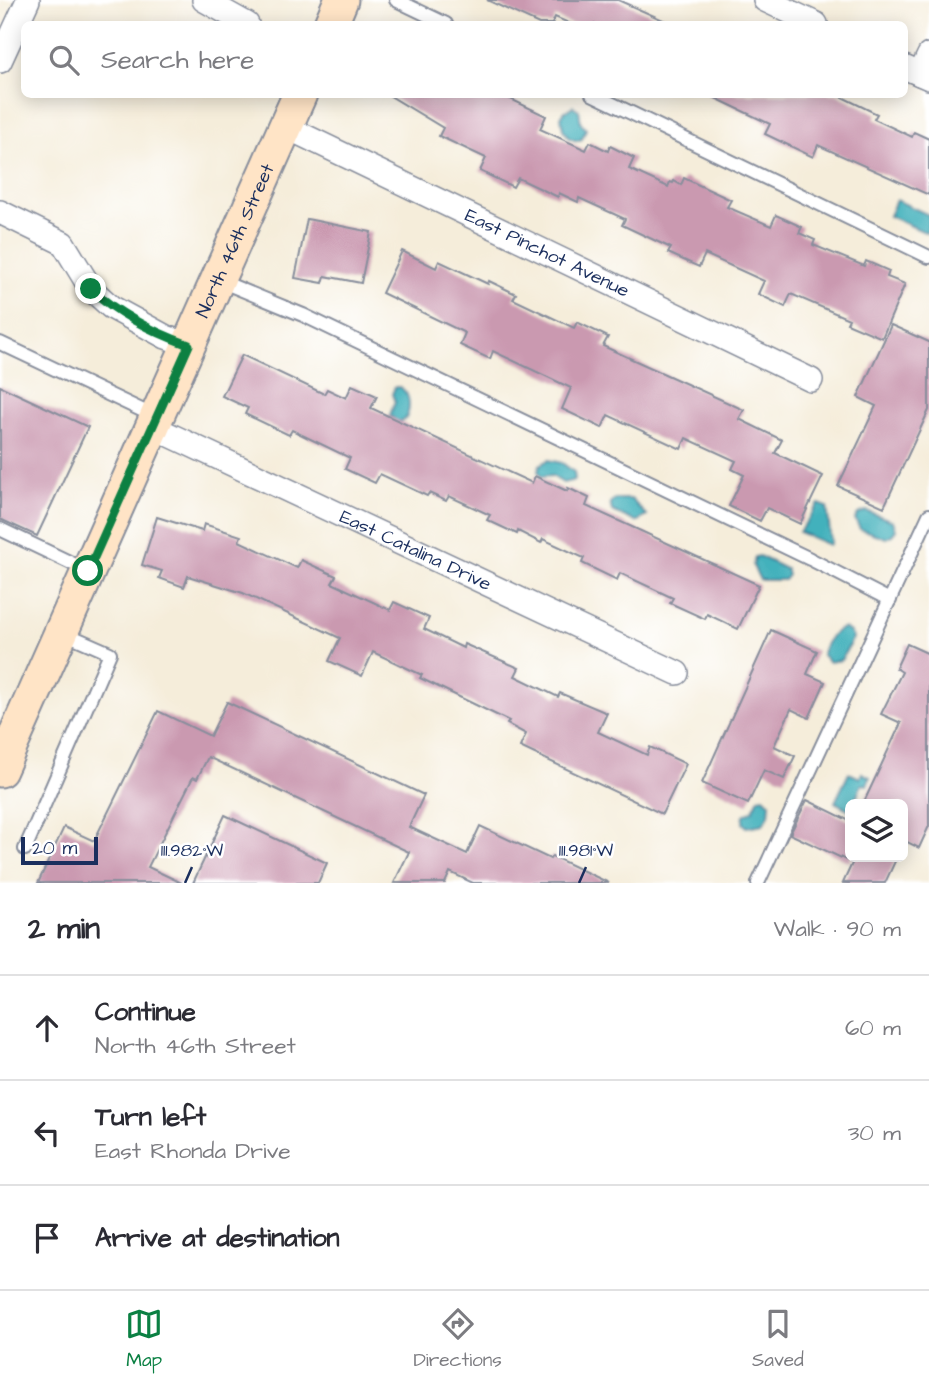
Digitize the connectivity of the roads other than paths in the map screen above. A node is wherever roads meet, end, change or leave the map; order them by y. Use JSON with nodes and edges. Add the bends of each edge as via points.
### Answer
{"nodes":[{"id":1,"x":28,"y":0,"type":"edge"},
{"id":2,"x":204,"y":0,"type":"edge"},
{"id":3,"x":341,"y":0,"type":"edge"},
{"id":4,"x":396,"y":0,"type":"edge"},
{"id":5,"x":765,"y":0,"type":"edge"},
{"id":6,"x":242,"y":21,"type":"edge"},
{"id":7,"x":332,"y":21,"type":"edge"},
{"id":8,"x":440,"y":21,"type":"edge"},
{"id":9,"x":810,"y":21,"type":"edge"},
{"id":10,"x":0,"y":61,"type":"edge"},
{"id":11,"x":298,"y":98,"type":"edge"},
{"id":12,"x":600,"y":98,"type":"edge"},
{"id":13,"x":286,"y":127,"type":"junction"},
{"id":14,"x":0,"y":212,"type":"edge"},
{"id":15,"x":929,"y":257,"type":"edge"},
{"id":16,"x":218,"y":280,"type":"junction"},
{"id":17,"x":0,"y":342,"type":"edge"},
{"id":18,"x":189,"y":345,"type":"junction"},
{"id":19,"x":811,"y":380,"type":"dead end"},
{"id":20,"x":156,"y":423,"type":"junction"},
{"id":21,"x":929,"y":515,"type":"edge"},
{"id":22,"x":0,"y":529,"type":"edge"},
{"id":23,"x":88,"y":571,"type":"junction"},
{"id":24,"x":890,"y":600,"type":"junction"},
{"id":25,"x":61,"y":632,"type":"junction"},
{"id":26,"x":677,"y":673,"type":"dead end"},
{"id":27,"x":0,"y":770,"type":"edge"},
{"id":28,"x":25,"y":849,"type":"dead end"},
{"id":29,"x":758,"y":883,"type":"edge"}],
"edges":[{"from":1,"to":10,"type":"street"},
{"from":2,"to":6,"type":"street"},
{"from":3,"to":7,"type":"street"},
{"from":4,"to":8,"type":"lane"},
{"from":5,"to":9,"type":"street"},
{"from":11,"to":13,"type":"street","name":"North 46th Street"},
{"from":12,"to":15,"type":"lane"},
{"from":13,"to":16,"type":"street","name":"North 46th Street"},
{"from":13,"to":19,"type":"street","name":"East Pinchot Avenue"},
{"from":14,"to":18,"type":"street","via":[[63,243],[91,289],[111,307]]},
{"from":16,"to":18,"type":"street","name":"North 46th Street"},
{"from":16,"to":24,"type":"lane","via":[[303,315]]},
{"from":17,"to":20,"type":"lane"},
{"from":18,"to":20,"type":"street","name":"North 46th Street"},
{"from":20,"to":23,"type":"street","name":"North 46th Street"},
{"from":20,"to":26,"type":"street","name":"East Catalina Drive"},
{"from":21,"to":24,"type":"lane"},
{"from":22,"to":23,"type":"lane"},
{"from":23,"to":25,"type":"street","name":"North 46th Street"},
{"from":24,"to":29,"type":"lane"},
{"from":25,"to":27,"type":"street","name":"North 46th Street"},
{"from":25,"to":28,"type":"lane","via":[[110,653]]}]}
